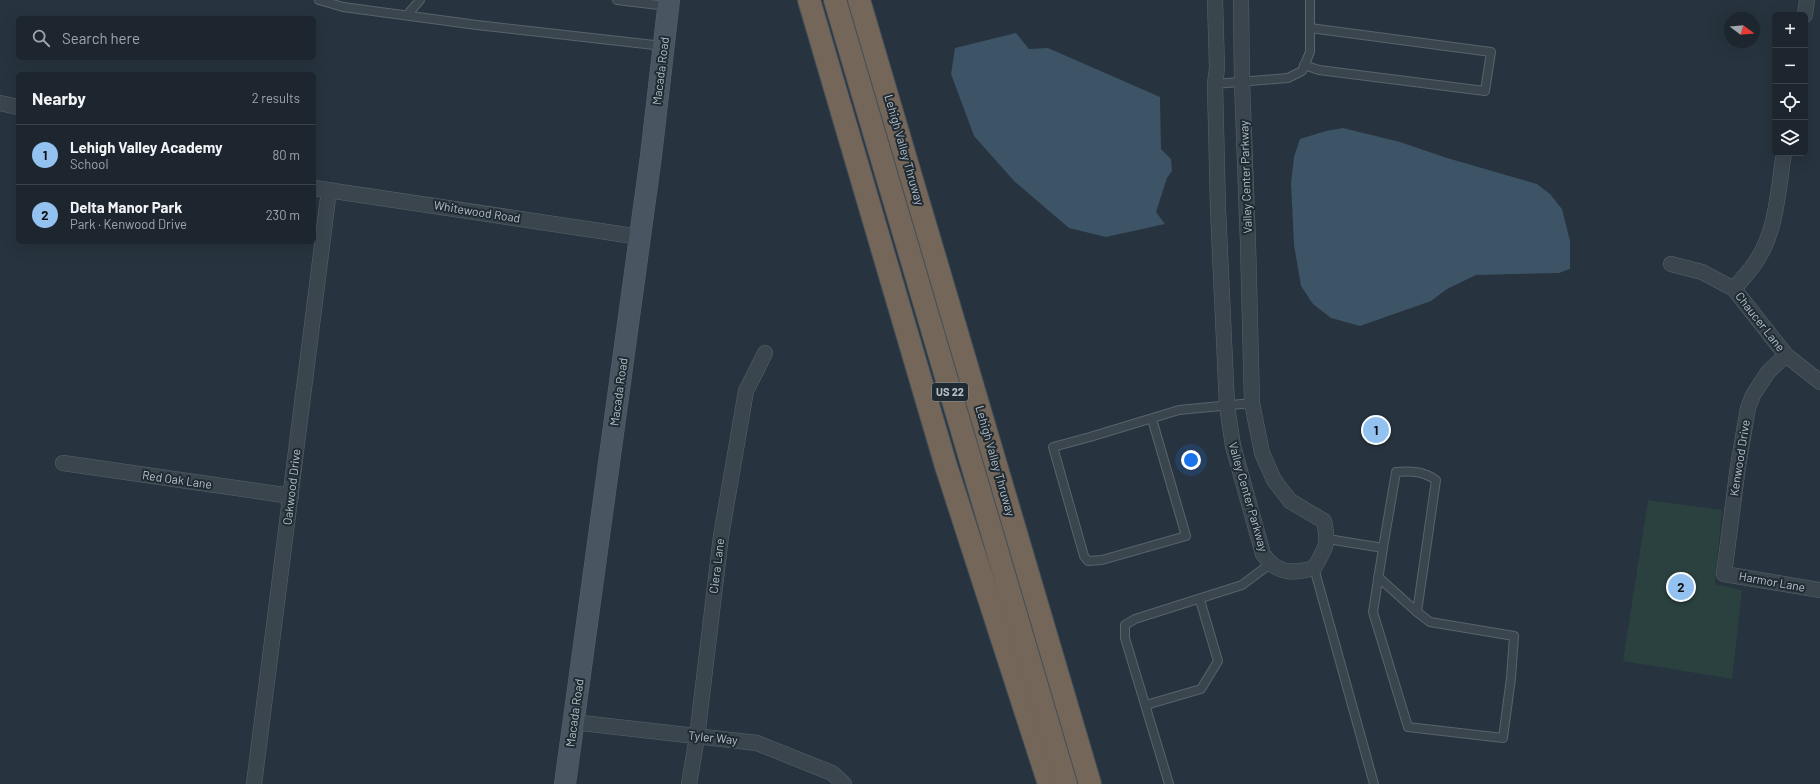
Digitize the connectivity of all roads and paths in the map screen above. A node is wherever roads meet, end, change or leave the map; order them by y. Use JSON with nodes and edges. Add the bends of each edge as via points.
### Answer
{"nodes":[{"id":1,"x":319,"y":0,"type":"edge"},
{"id":2,"x":420,"y":0,"type":"edge"},
{"id":3,"x":617,"y":0,"type":"edge"},
{"id":4,"x":803,"y":0,"type":"edge"},
{"id":5,"x":809,"y":0,"type":"edge"},
{"id":6,"x":835,"y":0,"type":"edge"},
{"id":7,"x":859,"y":0,"type":"edge"},
{"id":8,"x":1215,"y":0,"type":"edge"},
{"id":9,"x":1241,"y":0,"type":"edge"},
{"id":10,"x":1310,"y":0,"type":"edge"},
{"id":11,"x":1807,"y":0,"type":"edge"},
{"id":12,"x":668,"y":3,"type":"edge"},
{"id":13,"x":1805,"y":12,"type":"edge"},
{"id":14,"x":408,"y":14,"type":"junction"},
{"id":15,"x":1310,"y":28,"type":"junction"},
{"id":16,"x":664,"y":46,"type":"junction"},
{"id":17,"x":1304,"y":65,"type":"junction"},
{"id":18,"x":832,"y":79,"type":"junction"},
{"id":19,"x":1242,"y":82,"type":"junction"},
{"id":20,"x":1215,"y":84,"type":"junction"},
{"id":21,"x":0,"y":103,"type":"edge"},
{"id":22,"x":16,"y":107,"type":"edge"},
{"id":23,"x":1784,"y":156,"type":"edge"},
{"id":24,"x":321,"y":189,"type":"edge"},
{"id":25,"x":640,"y":237,"type":"junction"},
{"id":26,"x":316,"y":240,"type":"edge"},
{"id":27,"x":316,"y":244,"type":"edge"},
{"id":28,"x":1671,"y":264,"type":"dead end"},
{"id":29,"x":1734,"y":289,"type":"junction"},
{"id":30,"x":765,"y":353,"type":"dead end"},
{"id":31,"x":1786,"y":355,"type":"junction"},
{"id":32,"x":1820,"y":382,"type":"edge"},
{"id":33,"x":1252,"y":403,"type":"junction"},
{"id":34,"x":1227,"y":406,"type":"junction"},
{"id":35,"x":1152,"y":419,"type":"junction"},
{"id":36,"x":63,"y":463,"type":"dead end"},
{"id":37,"x":291,"y":496,"type":"junction"},
{"id":38,"x":1328,"y":539,"type":"junction"},
{"id":39,"x":1383,"y":548,"type":"junction"},
{"id":40,"x":1270,"y":564,"type":"junction"},
{"id":41,"x":1314,"y":568,"type":"junction"},
{"id":42,"x":1724,"y":574,"type":"joint"},
{"id":43,"x":1378,"y":577,"type":"junction"},
{"id":44,"x":1820,"y":590,"type":"edge"},
{"id":45,"x":1200,"y":600,"type":"junction"},
{"id":46,"x":1417,"y":612,"type":"junction"},
{"id":47,"x":1146,"y":705,"type":"junction"},
{"id":48,"x":574,"y":722,"type":"junction"},
{"id":49,"x":697,"y":737,"type":"junction"},
{"id":50,"x":254,"y":784,"type":"edge"},
{"id":51,"x":565,"y":784,"type":"edge"},
{"id":52,"x":688,"y":784,"type":"edge"},
{"id":53,"x":844,"y":784,"type":"edge"},
{"id":54,"x":1049,"y":784,"type":"edge"},
{"id":55,"x":1066,"y":784,"type":"edge"},
{"id":56,"x":1090,"y":784,"type":"edge"},
{"id":57,"x":1169,"y":784,"type":"edge"},
{"id":58,"x":1374,"y":784,"type":"edge"}],
"edges":[{"from":1,"to":14,"type":"lane","via":[[344,7]]},
{"from":2,"to":14,"type":"lane"},
{"from":3,"to":12,"type":"lane"},
{"from":4,"to":18,"type":"highway"},
{"from":5,"to":18,"type":"highway"},
{"from":6,"to":55,"type":"highway","name":"Lehigh Valley Thruway","number":"US 22"},
{"from":7,"to":56,"type":"highway","name":"Lehigh Valley Thruway","number":"US 22"},
{"from":8,"to":20,"type":"street","name":"Valley Center Parkway"},
{"from":9,"to":19,"type":"street","name":"Valley Center Parkway"},
{"from":10,"to":15,"type":"lane"},
{"from":11,"to":13,"type":"street"},
{"from":12,"to":16,"type":"street","name":"Macada Road"},
{"from":14,"to":16,"type":"lane","via":[[477,25]]},
{"from":15,"to":17,"type":"lane","via":[[1310,52]]},
{"from":15,"to":17,"type":"lane","via":[[1491,52],[1486,91],[1320,70]]},
{"from":16,"to":25,"type":"street","name":"Macada Road"},
{"from":17,"to":19,"type":"lane","via":[[1302,70],[1288,78]]},
{"from":18,"to":54,"type":"highway","via":[[946,466]]},
{"from":19,"to":20,"type":"lane"},
{"from":19,"to":33,"type":"street","name":"Valley Center Parkway"},
{"from":20,"to":34,"type":"street","name":"Valley Center Parkway"},
{"from":21,"to":22,"type":"street"},
{"from":23,"to":29,"type":"street","via":[[1769,236],[1756,263]]},
{"from":24,"to":25,"type":"street","name":"Whitewood Road"},
{"from":24,"to":26,"type":"street","name":"Oakwood Drive"},
{"from":25,"to":48,"type":"street","name":"Macada Road"},
{"from":27,"to":37,"type":"street","name":"Oakwood Drive"},
{"from":28,"to":29,"type":"street","name":"Chaucer Lane","via":[[1702,272]]},
{"from":29,"to":31,"type":"street","name":"Chaucer Lane"},
{"from":30,"to":49,"type":"street","name":"Ciera Lane","via":[[746,391],[721,536]]},
{"from":31,"to":32,"type":"street","name":"Chaucer Lane"},
{"from":31,"to":42,"type":"street","name":"Kenwood Drive","via":[[1768,372],[1748,408]]},
{"from":33,"to":34,"type":"lane"},
{"from":33,"to":38,"type":"street","name":"Valley Center Parkway","via":[[1262,453],[1274,480],[1290,501],[1324,521]]},
{"from":34,"to":35,"type":"lane","via":[[1179,410]]},
{"from":34,"to":40,"type":"street","name":"Valley Center Parkway","via":[[1241,479],[1263,554]]},
{"from":35,"to":35,"type":"lane","via":[[1053,446],[1084,556],[1088,560],[1102,560],[1186,536]]},
{"from":36,"to":37,"type":"street","name":"Red Oak Lane"},
{"from":37,"to":50,"type":"street","name":"Oakwood Drive"},
{"from":38,"to":39,"type":"lane"},
{"from":38,"to":41,"type":"street","via":[[1323,554]]},
{"from":39,"to":43,"type":"lane"},
{"from":39,"to":46,"type":"lane","via":[[1396,472],[1426,473],[1436,480]]},
{"from":40,"to":41,"type":"street","name":"Valley Center Parkway","via":[[1288,572]]},
{"from":40,"to":45,"type":"lane","via":[[1242,586]]},
{"from":41,"to":58,"type":"lane"},
{"from":42,"to":44,"type":"street","name":"Harmor Lane"},
{"from":43,"to":46,"type":"lane"},
{"from":43,"to":46,"type":"lane","via":[[1373,612],[1408,726],[1503,738],[1514,636],[1430,622]]},
{"from":45,"to":47,"type":"lane","via":[[1218,661],[1201,689]]},
{"from":45,"to":47,"type":"lane","via":[[1135,619],[1125,625],[1125,638]]},
{"from":47,"to":57,"type":"lane"},
{"from":48,"to":49,"type":"street","name":"Tyler Way"},
{"from":48,"to":51,"type":"street","name":"Macada Road"},
{"from":49,"to":52,"type":"street","name":"Ciera Lane"},
{"from":49,"to":53,"type":"street","name":"Tyler Way","via":[[757,743],[832,773]]}]}
